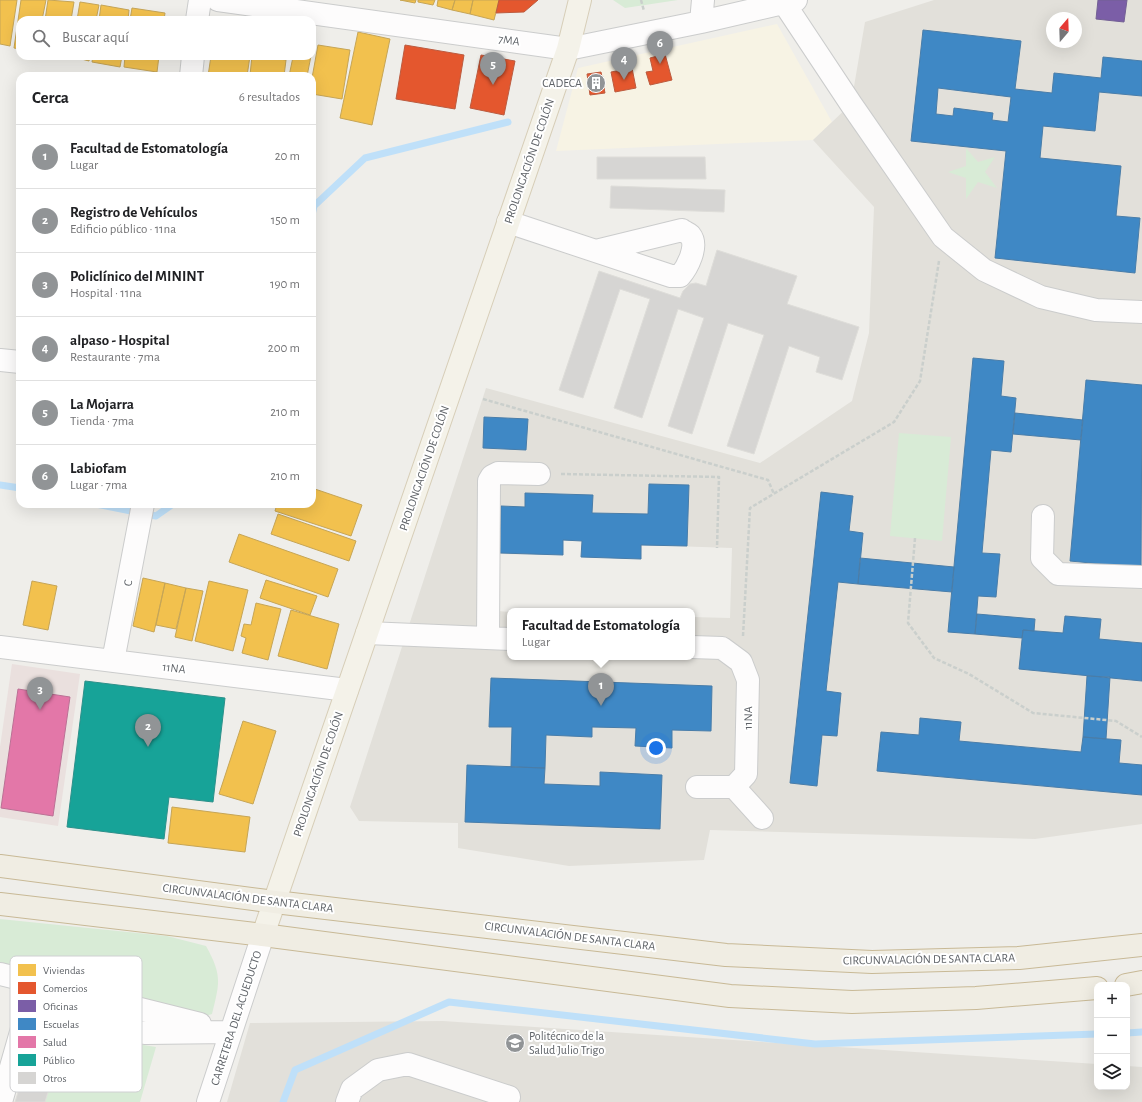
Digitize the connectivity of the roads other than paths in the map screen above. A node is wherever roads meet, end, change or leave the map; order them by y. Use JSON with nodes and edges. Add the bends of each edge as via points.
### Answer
{"nodes":[{"id":1,"x":200,"y":0,"type":"edge"},
{"id":2,"x":218,"y":0,"type":"edge"},
{"id":3,"x":580,"y":0,"type":"edge"},
{"id":4,"x":703,"y":0,"type":"edge"},
{"id":5,"x":787,"y":1,"type":"edge"},
{"id":6,"x":198,"y":16,"type":"edge"},
{"id":7,"x":701,"y":22,"type":"junction"},
{"id":8,"x":568,"y":49,"type":"junction"},
{"id":9,"x":193,"y":60,"type":"edge"},
{"id":10,"x":191,"y":72,"type":"edge"},
{"id":11,"x":508,"y":222,"type":"junction"},
{"id":12,"x":596,"y":251,"type":"dead end"},
{"id":13,"x":1142,"y":312,"type":"edge"},
{"id":14,"x":0,"y":360,"type":"edge"},
{"id":15,"x":16,"y":362,"type":"edge"},
{"id":16,"x":538,"y":474,"type":"road end"},
{"id":17,"x":142,"y":511,"type":"edge"},
{"id":18,"x":1043,"y":516,"type":"dead end"},
{"id":19,"x":1142,"y":577,"type":"edge"},
{"id":20,"x":367,"y":633,"type":"junction"},
{"id":21,"x":488,"y":638,"type":"junction"},
{"id":22,"x":507,"y":639,"type":"edge"},
{"id":23,"x":695,"y":646,"type":"edge"},
{"id":24,"x":0,"y":647,"type":"edge"},
{"id":25,"x":113,"y":661,"type":"junction"},
{"id":26,"x":347,"y":690,"type":"junction"},
{"id":27,"x":697,"y":787,"type":"dead end"},
{"id":28,"x":734,"y":787,"type":"junction"},
{"id":29,"x":762,"y":818,"type":"dead end"},
{"id":30,"x":0,"y":866,"type":"edge"},
{"id":31,"x":275,"y":902,"type":"junction"},
{"id":32,"x":0,"y":904,"type":"edge"},
{"id":33,"x":263,"y":935,"type":"junction"},
{"id":34,"x":1142,"y":944,"type":"edge"},
{"id":35,"x":0,"y":974,"type":"edge"},
{"id":36,"x":10,"y":977,"type":"edge"},
{"id":37,"x":1142,"y":982,"type":"edge"},
{"id":38,"x":1130,"y":984,"type":"edge"},
{"id":39,"x":1094,"y":988,"type":"edge"},
{"id":40,"x":142,"y":1010,"type":"edge"},
{"id":41,"x":230,"y":1032,"type":"junction"},
{"id":42,"x":142,"y":1033,"type":"edge"},
{"id":43,"x":10,"y":1070,"type":"edge"},
{"id":44,"x":509,"y":1097,"type":"dead end"},
{"id":45,"x":1,"y":1102,"type":"edge"},
{"id":46,"x":208,"y":1102,"type":"edge"},
{"id":47,"x":347,"y":1102,"type":"edge"}],
"edges":[{"from":1,"to":6,"type":"street"},
{"from":2,"to":8,"type":"street","name":"7MA"},
{"from":3,"to":8,"type":"main road","name":"PROLONGACIÓN DE COLÓN"},
{"from":4,"to":7,"type":"street"},
{"from":5,"to":7,"type":"street","name":"7MA"},
{"from":5,"to":13,"type":"street","via":[[851,104],[943,237],[984,270],[1041,297],[1096,310]]},
{"from":7,"to":8,"type":"street","name":"7MA"},
{"from":8,"to":11,"type":"main road","name":"PROLONGACIÓN DE COLÓN"},
{"from":9,"to":10,"type":"street"},
{"from":11,"to":12,"type":"street"},
{"from":11,"to":20,"type":"main road","name":"PROLONGACIÓN DE COLÓN"},
{"from":14,"to":15,"type":"street"},
{"from":16,"to":21,"type":"street","via":[[498,474],[492,476],[490,481]]},
{"from":17,"to":25,"type":"street","name":"C"},
{"from":18,"to":19,"type":"street","via":[[1042,558],[1058,574]]},
{"from":20,"to":21,"type":"street"},
{"from":20,"to":26,"type":"main road","name":"PROLONGACIÓN DE COLÓN"},
{"from":21,"to":22,"type":"street"},
{"from":23,"to":28,"type":"street","name":"11NA","via":[[722,648],[741,662],[748,680],[746,774]]},
{"from":24,"to":25,"type":"street","name":"11NA"},
{"from":25,"to":26,"type":"street","name":"11NA"},
{"from":26,"to":31,"type":"main road","name":"PROLONGACIÓN DE COLÓN"},
{"from":27,"to":28,"type":"street"},
{"from":28,"to":29,"type":"street"},
{"from":30,"to":31,"type":"highway","name":"CIRCUNVALACIÓN DE SANTA CLARA"},
{"from":31,"to":33,"type":"main road","name":"PROLONGACIÓN DE COLÓN"},
{"from":31,"to":34,"type":"highway","name":"CIRCUNVALACIÓN DE SANTA CLARA","via":[[726,955],[872,962],[1019,958]]},
{"from":32,"to":33,"type":"highway"},
{"from":33,"to":39,"type":"highway","via":[[730,996],[852,1002],[976,998]]},
{"from":33,"to":41,"type":"street","name":"CARRETERA DEL ACUEDUCTO"},
{"from":35,"to":36,"type":"street"},
{"from":37,"to":38,"type":"highway"},
{"from":40,"to":41,"type":"street"},
{"from":41,"to":42,"type":"street"},
{"from":41,"to":46,"type":"street","name":"CARRETERA DEL ACUEDUCTO"},
{"from":43,"to":45,"type":"street"},
{"from":44,"to":47,"type":"street","via":[[408,1064],[378,1070],[352,1089]]}]}
